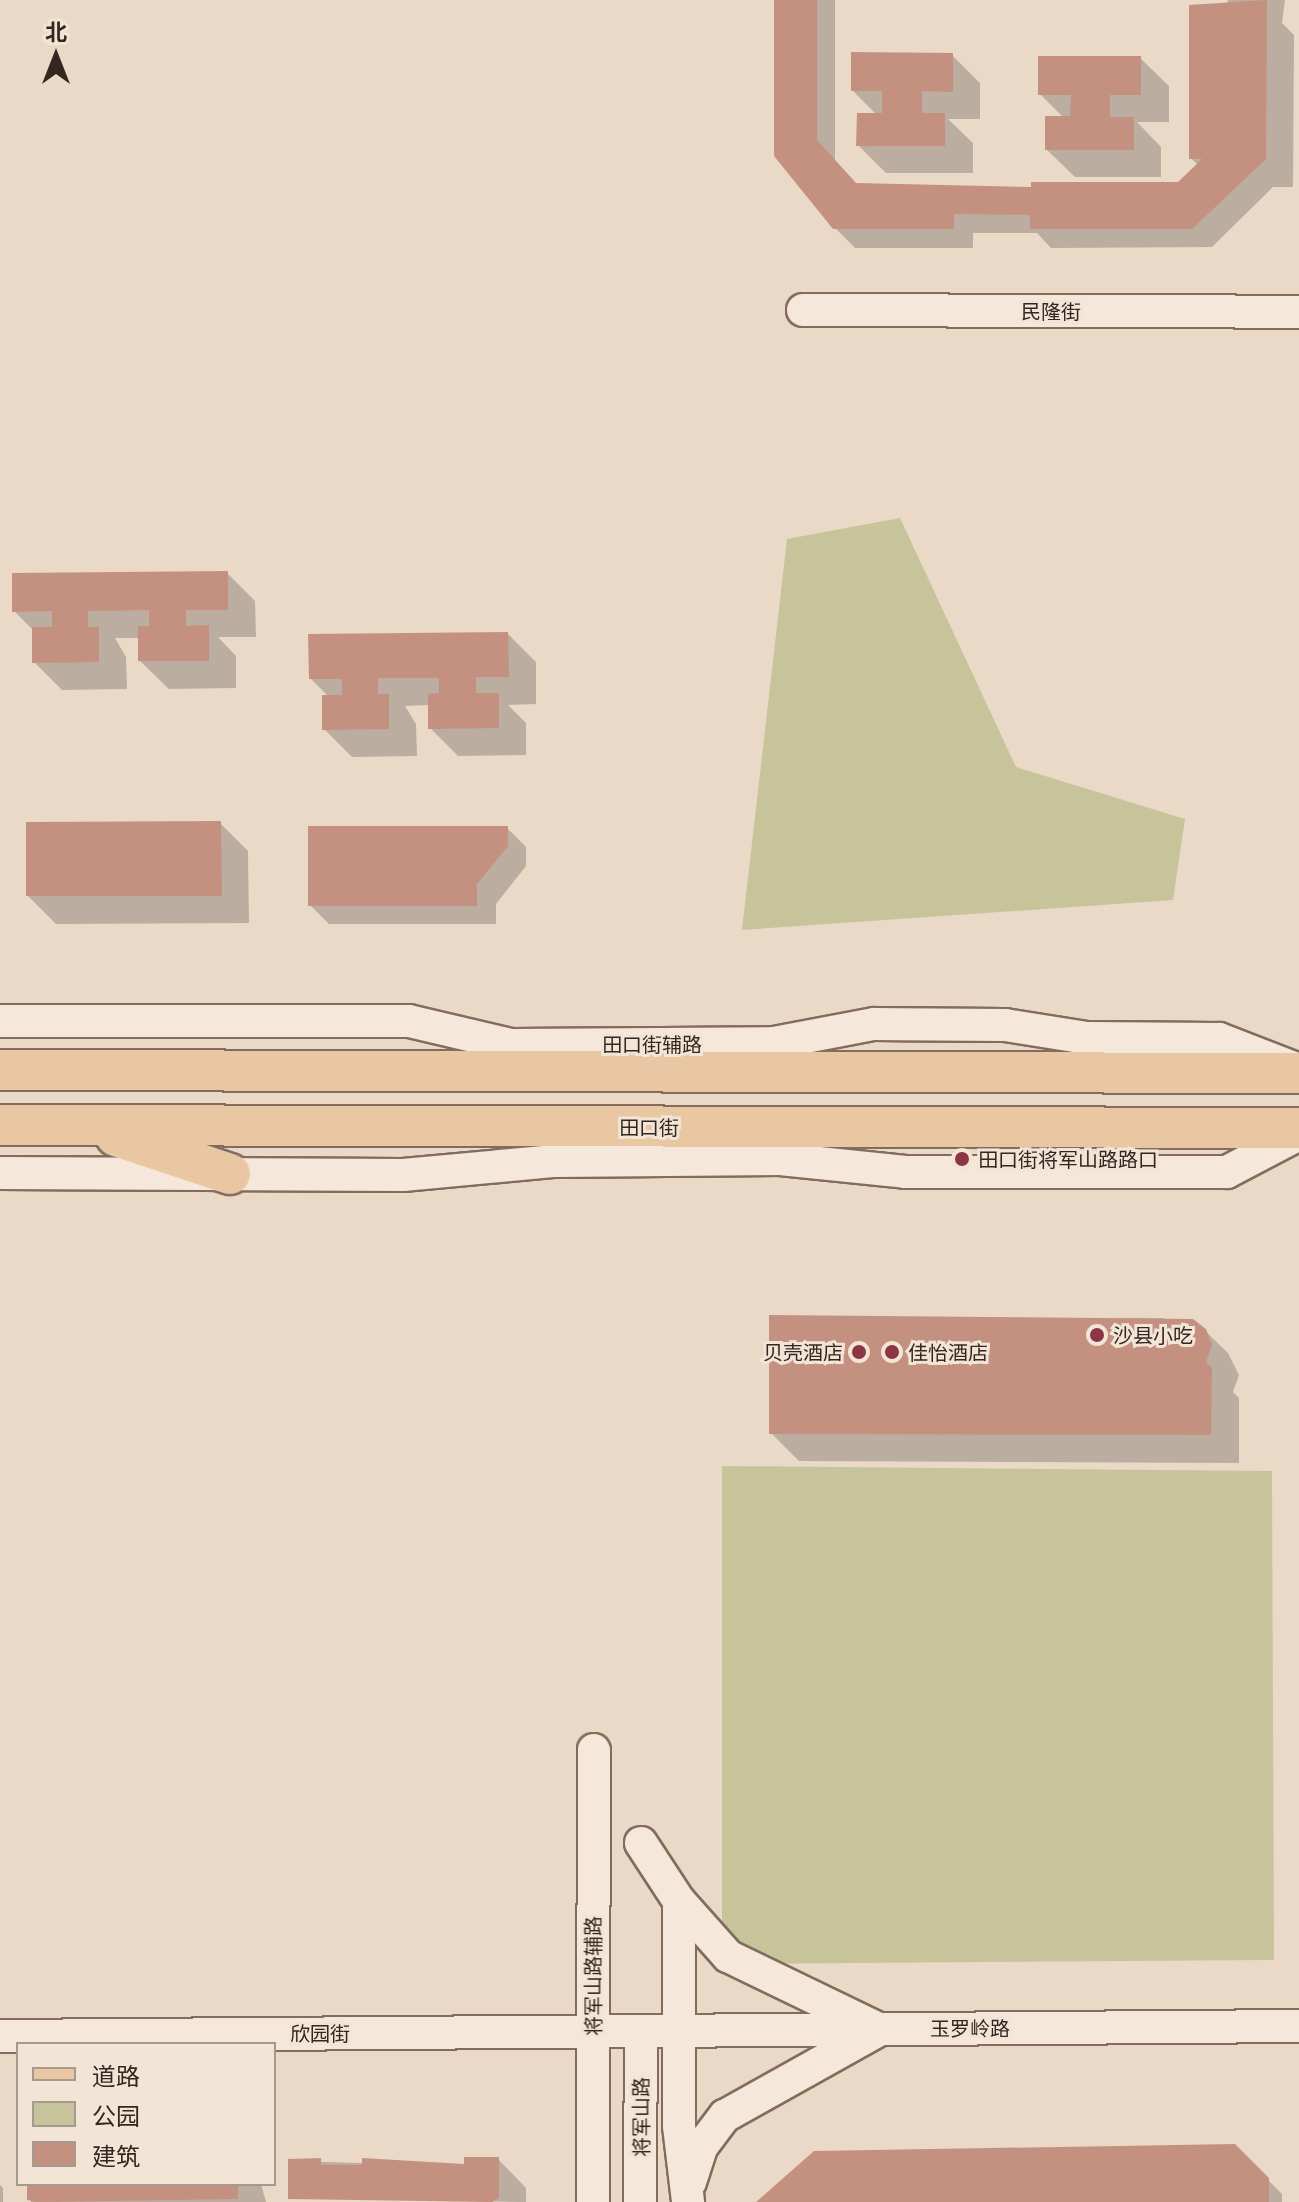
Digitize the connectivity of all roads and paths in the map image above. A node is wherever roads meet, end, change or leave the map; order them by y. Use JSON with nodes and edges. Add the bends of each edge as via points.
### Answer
{"nodes":[{"id":1,"x":803,"y":310,"type":"dead end"},
{"id":2,"x":1299,"y":312,"type":"edge"},
{"id":3,"x":0,"y":1021,"type":"edge"},
{"id":4,"x":0,"y":1070,"type":"edge"},
{"id":5,"x":1299,"y":1071,"type":"edge"},
{"id":6,"x":0,"y":1125,"type":"edge"},
{"id":7,"x":82,"y":1125,"type":"junction"},
{"id":8,"x":1299,"y":1131,"type":"edge"},
{"id":9,"x":0,"y":1173,"type":"edge"},
{"id":10,"x":230,"y":1174,"type":"junction"},
{"id":11,"x":594,"y":1750,"type":"dead end"},
{"id":12,"x":641,"y":1843,"type":"dead end"},
{"id":13,"x":679,"y":1901,"type":"junction"},
{"id":14,"x":1299,"y":2026,"type":"edge"},
{"id":15,"x":879,"y":2029,"type":"junction"},
{"id":16,"x":593,"y":2031,"type":"junction"},
{"id":17,"x":641,"y":2031,"type":"junction"},
{"id":18,"x":679,"y":2031,"type":"junction"},
{"id":19,"x":0,"y":2036,"type":"edge"},
{"id":20,"x":688,"y":2196,"type":"edge"},
{"id":21,"x":593,"y":2202,"type":"edge"},
{"id":22,"x":640,"y":2202,"type":"edge"}],
"edges":[{"from":1,"to":2,"type":"street","name":"民隆街"},
{"from":3,"to":5,"type":"street","name":"田口街辅路","via":[[409,1021],[511,1045],[774,1043],[874,1024],[1005,1025],[1087,1038],[1219,1039]]},
{"from":4,"to":5,"type":"main road"},
{"from":6,"to":7,"type":"main road","name":"田口街"},
{"from":7,"to":8,"type":"main road","name":"田口街"},
{"from":7,"to":10,"type":"main road"},
{"from":8,"to":10,"type":"street","via":[[1227,1172],[905,1172],[780,1159],[555,1161],[403,1175]]},
{"from":9,"to":10,"type":"street"},
{"from":11,"to":16,"type":"street","name":"将军山路辅路"},
{"from":12,"to":13,"type":"street"},
{"from":13,"to":15,"type":"street","via":[[728,1956]]},
{"from":13,"to":18,"type":"street"},
{"from":14,"to":15,"type":"street","name":"玉罗岭路"},
{"from":15,"to":18,"type":"street","name":"玉罗岭路"},
{"from":15,"to":20,"type":"street","via":[[725,2116],[702,2146]]},
{"from":16,"to":17,"type":"street","name":"欣园街"},
{"from":16,"to":19,"type":"street","name":"欣园街"},
{"from":16,"to":21,"type":"street","name":"将军山路辅路"},
{"from":17,"to":18,"type":"street","name":"玉罗岭路"},
{"from":17,"to":22,"type":"street","name":"将军山路"},
{"from":18,"to":20,"type":"street","via":[[679,2126]]}]}
